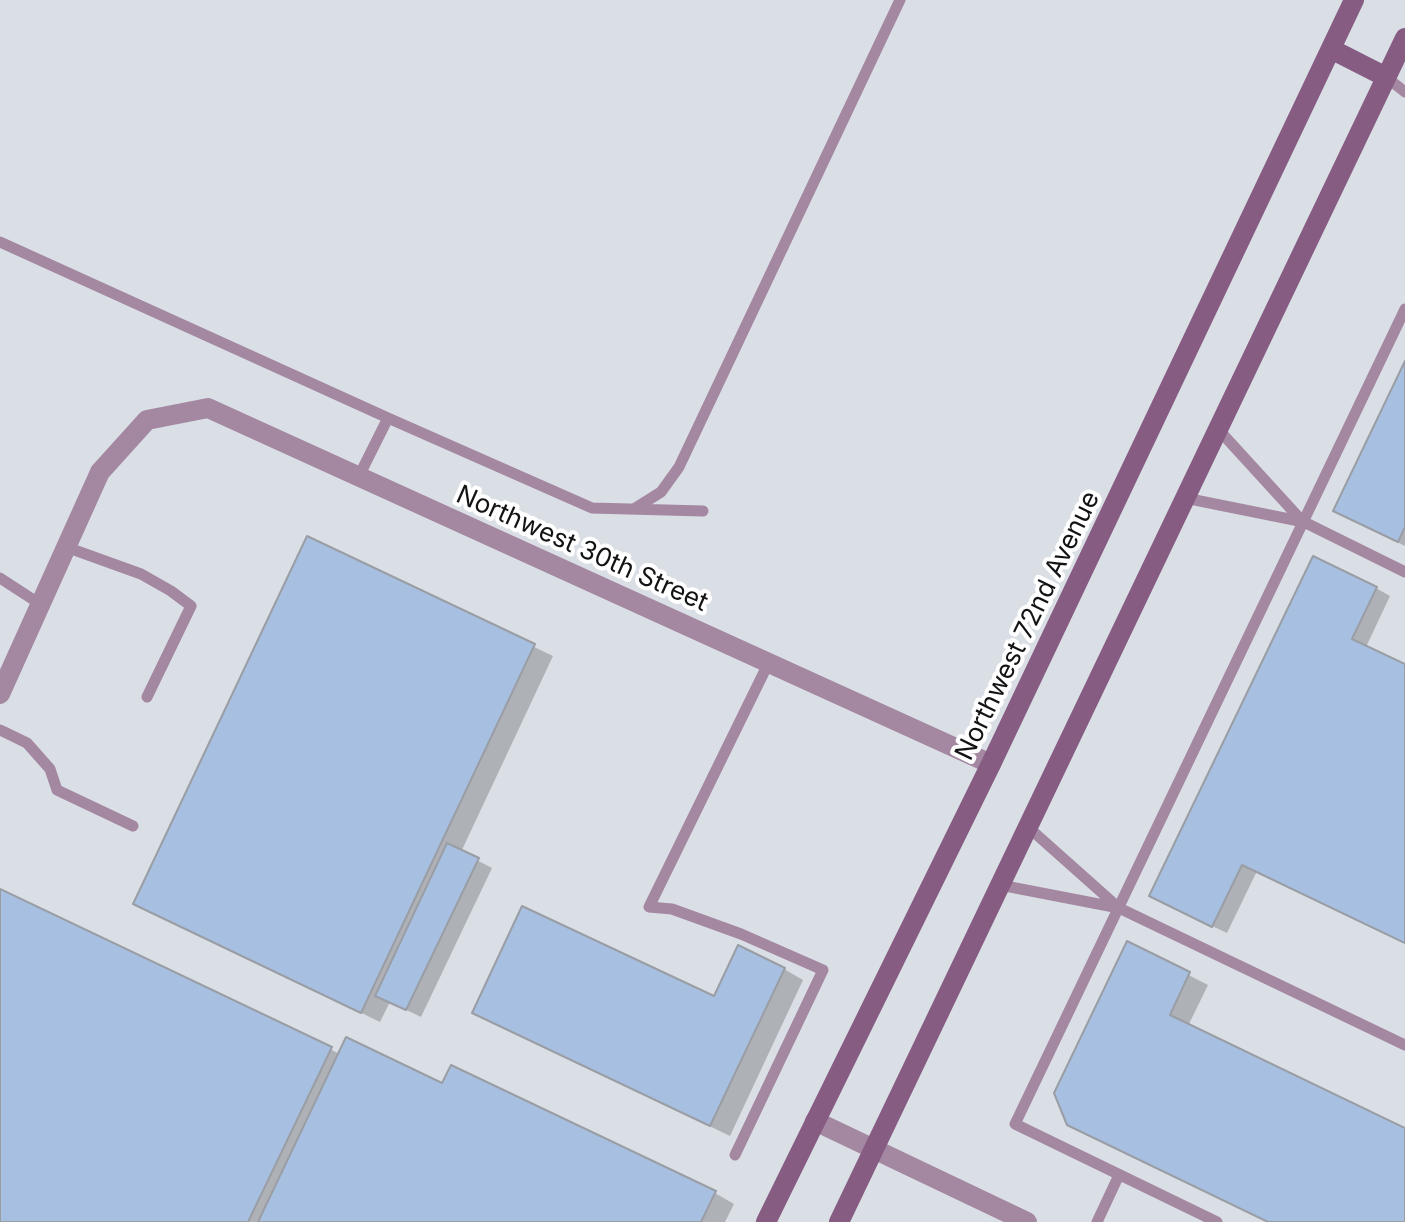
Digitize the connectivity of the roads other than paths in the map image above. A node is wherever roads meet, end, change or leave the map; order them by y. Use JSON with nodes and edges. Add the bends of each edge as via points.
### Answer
{"nodes":[{"id":1,"x":900,"y":0,"type":"edge"},
{"id":2,"x":1354,"y":0,"type":"edge"},
{"id":3,"x":1405,"y":38,"type":"edge"},
{"id":4,"x":1331,"y":49,"type":"junction"},
{"id":5,"x":1386,"y":77,"type":"junction"},
{"id":6,"x":1405,"y":92,"type":"edge"},
{"id":7,"x":0,"y":242,"type":"edge"},
{"id":8,"x":1405,"y":309,"type":"edge"},
{"id":9,"x":388,"y":418,"type":"junction"},
{"id":10,"x":1218,"y":429,"type":"junction"},
{"id":11,"x":359,"y":476,"type":"junction"},
{"id":12,"x":1185,"y":498,"type":"junction"},
{"id":13,"x":634,"y":509,"type":"junction"},
{"id":14,"x":703,"y":511,"type":"dead end"},
{"id":15,"x":1304,"y":522,"type":"junction"},
{"id":16,"x":66,"y":547,"type":"junction"},
{"id":17,"x":1405,"y":572,"type":"edge"},
{"id":18,"x":0,"y":578,"type":"edge"},
{"id":19,"x":40,"y":604,"type":"junction"},
{"id":20,"x":769,"y":662,"type":"junction"},
{"id":21,"x":0,"y":694,"type":"edge"},
{"id":22,"x":147,"y":697,"type":"dead end"},
{"id":23,"x":0,"y":730,"type":"edge"},
{"id":24,"x":991,"y":764,"type":"junction"},
{"id":25,"x":133,"y":826,"type":"dead end"},
{"id":26,"x":1028,"y":827,"type":"junction"},
{"id":27,"x":1000,"y":885,"type":"junction"},
{"id":28,"x":1119,"y":908,"type":"junction"},
{"id":29,"x":1405,"y":1045,"type":"edge"},
{"id":30,"x":815,"y":1121,"type":"junction"},
{"id":31,"x":874,"y":1149,"type":"junction"},
{"id":32,"x":735,"y":1155,"type":"dead end"},
{"id":33,"x":1119,"y":1175,"type":"junction"},
{"id":34,"x":766,"y":1222,"type":"edge"},
{"id":35,"x":839,"y":1222,"type":"edge"},
{"id":36,"x":1027,"y":1222,"type":"edge"},
{"id":37,"x":1097,"y":1222,"type":"edge"},
{"id":38,"x":1217,"y":1222,"type":"edge"}],
"edges":[{"from":1,"to":13,"type":"lane","via":[[679,467],[661,492]]},
{"from":2,"to":4,"type":"main road","name":"Northwest 72nd Avenue"},
{"from":3,"to":5,"type":"main road"},
{"from":4,"to":5,"type":"main road"},
{"from":4,"to":24,"type":"main road","name":"Northwest 72nd Avenue"},
{"from":5,"to":6,"type":"lane"},
{"from":5,"to":10,"type":"main road"},
{"from":7,"to":9,"type":"lane"},
{"from":8,"to":15,"type":"lane"},
{"from":9,"to":11,"type":"lane"},
{"from":9,"to":13,"type":"lane","via":[[592,508]]},
{"from":10,"to":12,"type":"main road"},
{"from":10,"to":15,"type":"lane"},
{"from":11,"to":16,"type":"street","name":"Northwest 30th Street","via":[[208,408],[147,420],[100,472]]},
{"from":11,"to":20,"type":"street","name":"Northwest 30th Street"},
{"from":12,"to":15,"type":"lane"},
{"from":12,"to":26,"type":"main road"},
{"from":13,"to":14,"type":"lane"},
{"from":15,"to":17,"type":"lane"},
{"from":15,"to":28,"type":"lane"},
{"from":16,"to":19,"type":"street"},
{"from":16,"to":22,"type":"lane","via":[[141,574],[191,606]]},
{"from":18,"to":19,"type":"lane"},
{"from":19,"to":21,"type":"street"},
{"from":20,"to":24,"type":"street","name":"Northwest 30th Street"},
{"from":20,"to":32,"type":"lane","via":[[649,907],[672,909],[823,970]]},
{"from":23,"to":25,"type":"lane","via":[[27,743],[50,769],[57,790]]},
{"from":24,"to":30,"type":"main road","name":"Northwest 72nd Avenue"},
{"from":26,"to":27,"type":"main road"},
{"from":26,"to":28,"type":"lane"},
{"from":27,"to":28,"type":"lane"},
{"from":27,"to":31,"type":"main road"},
{"from":28,"to":29,"type":"lane"},
{"from":28,"to":33,"type":"lane","via":[[1015,1124]]},
{"from":30,"to":31,"type":"street"},
{"from":30,"to":34,"type":"main road","name":"Northwest 72nd Avenue"},
{"from":31,"to":35,"type":"main road"},
{"from":31,"to":36,"type":"street"},
{"from":33,"to":37,"type":"lane"},
{"from":33,"to":38,"type":"lane"}]}
